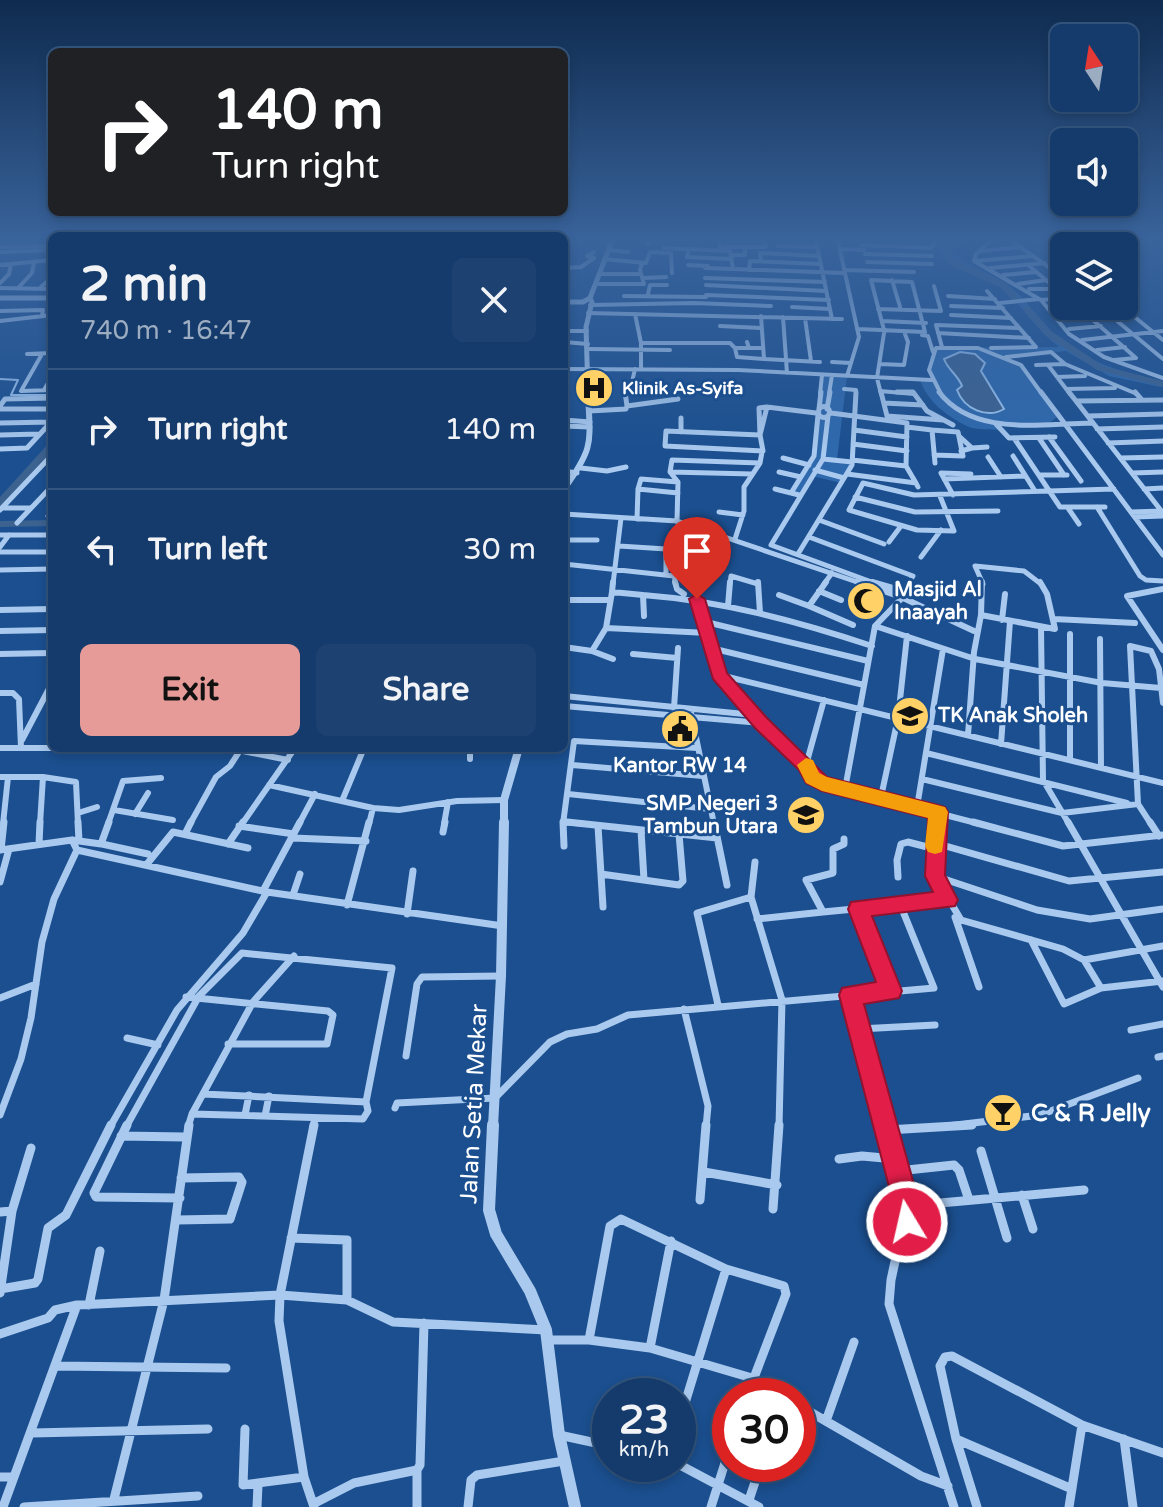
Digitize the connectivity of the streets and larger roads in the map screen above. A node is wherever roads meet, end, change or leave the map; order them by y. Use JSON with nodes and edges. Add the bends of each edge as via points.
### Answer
{"nodes":[{"id":1,"x":43,"y":311,"type":"edge"},
{"id":2,"x":589,"y":311,"type":"edge"},
{"id":3,"x":616,"y":311,"type":"edge"},
{"id":4,"x":625,"y":311,"type":"edge"},
{"id":5,"x":830,"y":311,"type":"edge"},
{"id":6,"x":854,"y":311,"type":"edge"},
{"id":7,"x":879,"y":311,"type":"edge"},
{"id":8,"x":922,"y":311,"type":"edge"},
{"id":9,"x":951,"y":311,"type":"edge"},
{"id":10,"x":1006,"y":311,"type":"edge"},
{"id":11,"x":1050,"y":311,"type":"edge"},
{"id":12,"x":627,"y":314,"type":"junction"},
{"id":13,"x":635,"y":314,"type":"junction"},
{"id":14,"x":707,"y":314,"type":"joint"},
{"id":15,"x":48,"y":315,"type":"edge"},
{"id":16,"x":951,"y":315,"type":"junction"},
{"id":17,"x":42,"y":316,"type":"junction"},
{"id":18,"x":761,"y":316,"type":"junction"},
{"id":19,"x":783,"y":317,"type":"junction"},
{"id":20,"x":805,"y":318,"type":"junction"},
{"id":21,"x":1012,"y":318,"type":"junction"},
{"id":22,"x":832,"y":319,"type":"junction"},
{"id":23,"x":842,"y":319,"type":"dead end"},
{"id":24,"x":1138,"y":319,"type":"edge"},
{"id":25,"x":1062,"y":320,"type":"edge"},
{"id":26,"x":1093,"y":320,"type":"edge"},
{"id":27,"x":1115,"y":320,"type":"edge"},
{"id":28,"x":0,"y":321,"type":"edge"},
{"id":29,"x":882,"y":321,"type":"junction"},
{"id":30,"x":926,"y":323,"type":"junction"},
{"id":31,"x":946,"y":325,"type":"junction"},
{"id":32,"x":720,"y":326,"type":"dead end"},
{"id":33,"x":1101,"y":326,"type":"junction"},
{"id":34,"x":761,"y":328,"type":"junction"},
{"id":35,"x":1019,"y":328,"type":"junction"},
{"id":36,"x":1069,"y":329,"type":"junction"},
{"id":37,"x":568,"y":331,"type":"edge"},
{"id":38,"x":587,"y":331,"type":"junction"},
{"id":39,"x":858,"y":331,"type":"junction"},
{"id":40,"x":1163,"y":331,"type":"edge"},
{"id":41,"x":884,"y":332,"type":"junction"},
{"id":42,"x":1154,"y":332,"type":"junction"},
{"id":43,"x":938,"y":333,"type":"junction"},
{"id":44,"x":905,"y":334,"type":"junction"},
{"id":45,"x":1133,"y":335,"type":"junction"},
{"id":46,"x":1113,"y":336,"type":"junction"},
{"id":47,"x":1029,"y":338,"type":"junction"},
{"id":48,"x":1082,"y":340,"type":"junction"},
{"id":49,"x":1163,"y":340,"type":"edge"},
{"id":50,"x":568,"y":343,"type":"edge"},
{"id":51,"x":588,"y":346,"type":"junction"},
{"id":52,"x":641,"y":346,"type":"junction"},
{"id":53,"x":942,"y":347,"type":"junction"},
{"id":54,"x":1125,"y":347,"type":"junction"},
{"id":55,"x":735,"y":348,"type":"junction"},
{"id":56,"x":763,"y":348,"type":"junction"},
{"id":57,"x":978,"y":348,"type":"junction"},
{"id":58,"x":670,"y":350,"type":"dead end"},
{"id":59,"x":1097,"y":350,"type":"junction"},
{"id":60,"x":933,"y":352,"type":"junction"},
{"id":61,"x":48,"y":353,"type":"edge"},
{"id":62,"x":27,"y":354,"type":"dead end"},
{"id":63,"x":42,"y":354,"type":"junction"},
{"id":64,"x":1006,"y":357,"type":"junction"},
{"id":65,"x":764,"y":359,"type":"junction"},
{"id":66,"x":787,"y":359,"type":"junction"},
{"id":67,"x":1163,"y":359,"type":"edge"},
{"id":68,"x":811,"y":361,"type":"junction"},
{"id":69,"x":820,"y":362,"type":"dead end"},
{"id":70,"x":832,"y":362,"type":"dead end"},
{"id":71,"x":851,"y":363,"type":"junction"},
{"id":72,"x":880,"y":364,"type":"junction"},
{"id":73,"x":1065,"y":364,"type":"junction"},
{"id":74,"x":1036,"y":365,"type":"dead end"},
{"id":75,"x":1048,"y":365,"type":"junction"},
{"id":76,"x":588,"y":368,"type":"junction"},
{"id":77,"x":568,"y":369,"type":"edge"},
{"id":78,"x":638,"y":369,"type":"junction"},
{"id":79,"x":789,"y":373,"type":"junction"},
{"id":80,"x":822,"y":375,"type":"junction"},
{"id":81,"x":832,"y":375,"type":"junction"},
{"id":82,"x":847,"y":376,"type":"junction"},
{"id":83,"x":1088,"y":376,"type":"junction"},
{"id":84,"x":1057,"y":377,"type":"junction"},
{"id":85,"x":877,"y":378,"type":"junction"},
{"id":86,"x":1094,"y":378,"type":"junction"},
{"id":87,"x":1163,"y":378,"type":"edge"},
{"id":88,"x":931,"y":380,"type":"junction"},
{"id":89,"x":632,"y":382,"type":"dead end"},
{"id":90,"x":48,"y":383,"type":"edge"},
{"id":91,"x":625,"y":387,"type":"dead end"},
{"id":92,"x":1123,"y":387,"type":"junction"},
{"id":93,"x":1102,"y":388,"type":"junction"},
{"id":94,"x":844,"y":389,"type":"dead end"},
{"id":95,"x":1066,"y":389,"type":"junction"},
{"id":96,"x":856,"y":390,"type":"junction"},
{"id":97,"x":866,"y":390,"type":"dead end"},
{"id":98,"x":880,"y":391,"type":"junction"},
{"id":99,"x":48,"y":392,"type":"edge"},
{"id":100,"x":42,"y":394,"type":"junction"},
{"id":101,"x":48,"y":396,"type":"edge"},
{"id":102,"x":678,"y":399,"type":"dead end"},
{"id":103,"x":1142,"y":400,"type":"junction"},
{"id":104,"x":1163,"y":400,"type":"edge"},
{"id":105,"x":1076,"y":401,"type":"junction"},
{"id":106,"x":884,"y":403,"type":"junction"},
{"id":107,"x":923,"y":405,"type":"junction"},
{"id":108,"x":627,"y":406,"type":"junction"},
{"id":109,"x":0,"y":408,"type":"edge"},
{"id":110,"x":48,"y":409,"type":"edge"},
{"id":111,"x":589,"y":411,"type":"junction"},
{"id":112,"x":818,"y":412,"type":"junction"},
{"id":113,"x":829,"y":413,"type":"junction"},
{"id":114,"x":1061,"y":414,"type":"junction"},
{"id":115,"x":1163,"y":414,"type":"edge"},
{"id":116,"x":854,"y":416,"type":"junction"},
{"id":117,"x":681,"y":418,"type":"dead end"},
{"id":118,"x":943,"y":420,"type":"junction"},
{"id":119,"x":1091,"y":420,"type":"junction"},
{"id":120,"x":48,"y":421,"type":"edge"},
{"id":121,"x":0,"y":423,"type":"edge"},
{"id":122,"x":568,"y":423,"type":"edge"},
{"id":123,"x":1049,"y":423,"type":"junction"},
{"id":124,"x":1068,"y":423,"type":"junction"},
{"id":125,"x":590,"y":424,"type":"junction"},
{"id":126,"x":996,"y":424,"type":"junction"},
{"id":127,"x":48,"y":425,"type":"edge"},
{"id":128,"x":953,"y":425,"type":"dead end"},
{"id":129,"x":907,"y":427,"type":"junction"},
{"id":130,"x":1163,"y":427,"type":"edge"},
{"id":131,"x":1097,"y":429,"type":"junction"},
{"id":132,"x":854,"y":430,"type":"junction"},
{"id":133,"x":932,"y":430,"type":"junction"},
{"id":134,"x":681,"y":432,"type":"junction"},
{"id":135,"x":39,"y":434,"type":"junction"},
{"id":136,"x":0,"y":435,"type":"edge"},
{"id":137,"x":760,"y":436,"type":"junction"},
{"id":138,"x":907,"y":437,"type":"junction"},
{"id":139,"x":960,"y":437,"type":"junction"},
{"id":140,"x":1014,"y":438,"type":"junction"},
{"id":141,"x":1039,"y":438,"type":"junction"},
{"id":142,"x":1163,"y":441,"type":"edge"},
{"id":143,"x":1108,"y":443,"type":"junction"},
{"id":144,"x":853,"y":444,"type":"junction"},
{"id":145,"x":987,"y":447,"type":"dead end"},
{"id":146,"x":972,"y":448,"type":"junction"},
{"id":147,"x":0,"y":449,"type":"edge"},
{"id":148,"x":907,"y":451,"type":"junction"},
{"id":149,"x":961,"y":451,"type":"junction"},
{"id":150,"x":762,"y":452,"type":"dead end"},
{"id":151,"x":934,"y":455,"type":"junction"},
{"id":152,"x":1013,"y":456,"type":"dead end"},
{"id":153,"x":988,"y":457,"type":"dead end"},
{"id":154,"x":1163,"y":457,"type":"edge"},
{"id":155,"x":783,"y":458,"type":"dead end"},
{"id":156,"x":1120,"y":458,"type":"junction"},
{"id":157,"x":48,"y":459,"type":"edge"},
{"id":158,"x":823,"y":459,"type":"junction"},
{"id":159,"x":852,"y":461,"type":"junction"},
{"id":160,"x":760,"y":463,"type":"junction"},
{"id":161,"x":935,"y":463,"type":"dead end"},
{"id":162,"x":42,"y":465,"type":"junction"},
{"id":163,"x":48,"y":465,"type":"edge"},
{"id":164,"x":809,"y":465,"type":"junction"},
{"id":165,"x":906,"y":466,"type":"junction"},
{"id":166,"x":626,"y":467,"type":"dead end"},
{"id":167,"x":579,"y":470,"type":"junction"},
{"id":168,"x":815,"y":470,"type":"junction"},
{"id":169,"x":568,"y":471,"type":"edge"},
{"id":170,"x":670,"y":472,"type":"junction"},
{"id":171,"x":779,"y":472,"type":"dead end"},
{"id":172,"x":1163,"y":472,"type":"edge"},
{"id":173,"x":1132,"y":473,"type":"junction"},
{"id":174,"x":752,"y":474,"type":"junction"},
{"id":175,"x":1039,"y":475,"type":"junction"},
{"id":176,"x":1064,"y":475,"type":"junction"},
{"id":177,"x":1076,"y":475,"type":"junction"},
{"id":178,"x":845,"y":476,"type":"junction"},
{"id":179,"x":1025,"y":476,"type":"junction"},
{"id":180,"x":801,"y":477,"type":"junction"},
{"id":181,"x":1001,"y":477,"type":"junction"},
{"id":182,"x":1081,"y":481,"type":"dead end"},
{"id":183,"x":678,"y":482,"type":"junction"},
{"id":184,"x":568,"y":484,"type":"edge"},
{"id":185,"x":1163,"y":488,"type":"edge"},
{"id":186,"x":638,"y":489,"type":"junction"},
{"id":187,"x":775,"y":489,"type":"dead end"},
{"id":188,"x":1114,"y":489,"type":"junction"},
{"id":189,"x":1144,"y":489,"type":"junction"},
{"id":190,"x":48,"y":490,"type":"edge"},
{"id":191,"x":1035,"y":491,"type":"junction"},
{"id":192,"x":1050,"y":491,"type":"junction"},
{"id":193,"x":678,"y":493,"type":"junction"},
{"id":194,"x":44,"y":494,"type":"junction"},
{"id":195,"x":48,"y":494,"type":"edge"},
{"id":196,"x":795,"y":494,"type":"junction"},
{"id":197,"x":953,"y":495,"type":"junction"},
{"id":198,"x":940,"y":496,"type":"junction"},
{"id":199,"x":855,"y":497,"type":"junction"},
{"id":200,"x":1097,"y":507,"type":"junction"},
{"id":201,"x":1105,"y":507,"type":"dead end"},
{"id":202,"x":30,"y":508,"type":"junction"},
{"id":203,"x":1068,"y":508,"type":"junction"},
{"id":204,"x":1,"y":509,"type":"edge"},
{"id":205,"x":1162,"y":510,"type":"edge"},
{"id":206,"x":998,"y":511,"type":"dead end"},
{"id":207,"x":719,"y":512,"type":"dead end"},
{"id":208,"x":947,"y":512,"type":"junction"},
{"id":209,"x":568,"y":514,"type":"edge"},
{"id":210,"x":1133,"y":514,"type":"junction"},
{"id":211,"x":743,"y":515,"type":"junction"},
{"id":212,"x":621,"y":518,"type":"junction"},
{"id":213,"x":637,"y":519,"type":"junction"},
{"id":214,"x":819,"y":520,"type":"junction"},
{"id":215,"x":678,"y":521,"type":"junction"},
{"id":216,"x":17,"y":523,"type":"dead end"},
{"id":217,"x":1079,"y":524,"type":"dead end"},
{"id":218,"x":901,"y":526,"type":"junction"},
{"id":219,"x":917,"y":530,"type":"junction"},
{"id":220,"x":941,"y":530,"type":"junction"},
{"id":221,"x":0,"y":535,"type":"edge"},
{"id":222,"x":9,"y":535,"type":"junction"},
{"id":223,"x":48,"y":535,"type":"edge"},
{"id":224,"x":809,"y":537,"type":"junction"},
{"id":225,"x":735,"y":539,"type":"junction"},
{"id":226,"x":568,"y":540,"type":"edge"},
{"id":227,"x":597,"y":540,"type":"dead end"},
{"id":228,"x":934,"y":540,"type":"junction"},
{"id":229,"x":619,"y":546,"type":"junction"},
{"id":230,"x":666,"y":549,"type":"junction"},
{"id":231,"x":0,"y":550,"type":"edge"},
{"id":232,"x":48,"y":552,"type":"edge"},
{"id":233,"x":798,"y":554,"type":"junction"},
{"id":234,"x":1163,"y":555,"type":"edge"},
{"id":235,"x":921,"y":557,"type":"dead end"},
{"id":236,"x":568,"y":564,"type":"edge"},
{"id":237,"x":615,"y":567,"type":"junction"},
{"id":238,"x":48,"y":569,"type":"edge"},
{"id":239,"x":0,"y":570,"type":"edge"},
{"id":240,"x":832,"y":573,"type":"junction"},
{"id":241,"x":666,"y":575,"type":"junction"},
{"id":242,"x":1163,"y":581,"type":"edge"},
{"id":243,"x":1160,"y":589,"type":"edge"},
{"id":244,"x":819,"y":591,"type":"junction"},
{"id":245,"x":612,"y":592,"type":"junction"},
{"id":246,"x":1005,"y":594,"type":"dead end"},
{"id":247,"x":643,"y":595,"type":"junction"},
{"id":248,"x":779,"y":595,"type":"dead end"},
{"id":249,"x":686,"y":597,"type":"junction"},
{"id":250,"x":903,"y":597,"type":"junction"},
{"id":251,"x":1163,"y":598,"type":"edge"},
{"id":252,"x":697,"y":599,"type":"junction"},
{"id":253,"x":568,"y":600,"type":"edge"},
{"id":254,"x":610,"y":600,"type":"junction"},
{"id":255,"x":841,"y":600,"type":"dead end"},
{"id":256,"x":728,"y":606,"type":"junction"},
{"id":257,"x":809,"y":606,"type":"junction"},
{"id":258,"x":48,"y":609,"type":"edge"},
{"id":259,"x":0,"y":610,"type":"edge"},
{"id":260,"x":760,"y":613,"type":"junction"},
{"id":261,"x":981,"y":615,"type":"junction"},
{"id":262,"x":644,"y":616,"type":"dead end"},
{"id":263,"x":1054,"y":619,"type":"junction"},
{"id":264,"x":1002,"y":620,"type":"junction"},
{"id":265,"x":1010,"y":621,"type":"junction"},
{"id":266,"x":706,"y":622,"type":"junction"},
{"id":267,"x":1135,"y":623,"type":"dead end"},
{"id":268,"x":853,"y":625,"type":"dead end"},
{"id":269,"x":875,"y":626,"type":"junction"},
{"id":270,"x":1041,"y":627,"type":"junction"},
{"id":271,"x":606,"y":628,"type":"junction"},
{"id":272,"x":48,"y":630,"type":"edge"},
{"id":273,"x":0,"y":631,"type":"edge"},
{"id":274,"x":974,"y":631,"type":"junction"},
{"id":275,"x":708,"y":633,"type":"junction"},
{"id":276,"x":1070,"y":634,"type":"dead end"},
{"id":277,"x":907,"y":636,"type":"junction"},
{"id":278,"x":1100,"y":639,"type":"dead end"},
{"id":279,"x":872,"y":646,"type":"junction"},
{"id":280,"x":568,"y":648,"type":"edge"},
{"id":281,"x":678,"y":648,"type":"dead end"},
{"id":282,"x":711,"y":648,"type":"junction"},
{"id":283,"x":943,"y":649,"type":"junction"},
{"id":284,"x":1163,"y":650,"type":"edge"},
{"id":285,"x":592,"y":651,"type":"junction"},
{"id":286,"x":48,"y":653,"type":"edge"},
{"id":287,"x":0,"y":654,"type":"edge"},
{"id":288,"x":633,"y":654,"type":"dead end"},
{"id":289,"x":677,"y":658,"type":"junction"},
{"id":290,"x":613,"y":659,"type":"dead end"},
{"id":291,"x":975,"y":659,"type":"junction"},
{"id":292,"x":868,"y":661,"type":"junction"},
{"id":293,"x":1008,"y":666,"type":"junction"},
{"id":294,"x":1042,"y":672,"type":"junction"},
{"id":295,"x":719,"y":675,"type":"junction"},
{"id":296,"x":1072,"y":678,"type":"junction"},
{"id":297,"x":1102,"y":683,"type":"junction"},
{"id":298,"x":864,"y":685,"type":"junction"},
{"id":299,"x":1132,"y":686,"type":"junction"},
{"id":300,"x":1161,"y":688,"type":"edge"},
{"id":301,"x":48,"y":691,"type":"edge"},
{"id":302,"x":0,"y":693,"type":"edge"},
{"id":303,"x":568,"y":696,"type":"edge"},
{"id":304,"x":824,"y":700,"type":"junction"},
{"id":305,"x":1163,"y":703,"type":"edge"},
{"id":306,"x":568,"y":706,"type":"edge"},
{"id":307,"x":674,"y":708,"type":"junction"},
{"id":308,"x":862,"y":709,"type":"junction"},
{"id":309,"x":691,"y":713,"type":"junction"},
{"id":310,"x":754,"y":715,"type":"junction"},
{"id":311,"x":898,"y":718,"type":"junction"},
{"id":312,"x":761,"y":723,"type":"junction"},
{"id":313,"x":932,"y":727,"type":"junction"},
{"id":314,"x":968,"y":735,"type":"junction"},
{"id":315,"x":22,"y":744,"type":"junction"},
{"id":316,"x":1001,"y":744,"type":"junction"},
{"id":317,"x":48,"y":747,"type":"edge"},
{"id":318,"x":0,"y":748,"type":"edge"},
{"id":319,"x":697,"y":748,"type":"junction"},
{"id":320,"x":239,"y":752,"type":"joint"},
{"id":321,"x":293,"y":752,"type":"edge"},
{"id":322,"x":362,"y":752,"type":"edge"},
{"id":323,"x":470,"y":752,"type":"edge"},
{"id":324,"x":518,"y":752,"type":"edge"},
{"id":325,"x":926,"y":753,"type":"junction"},
{"id":326,"x":1041,"y":754,"type":"junction"},
{"id":327,"x":470,"y":759,"type":"dead end"},
{"id":328,"x":288,"y":760,"type":"junction"},
{"id":329,"x":1070,"y":760,"type":"junction"},
{"id":330,"x":572,"y":765,"type":"junction"},
{"id":331,"x":806,"y":765,"type":"junction"},
{"id":332,"x":1101,"y":768,"type":"junction"},
{"id":333,"x":703,"y":776,"type":"junction"},
{"id":334,"x":4,"y":777,"type":"edge"},
{"id":335,"x":43,"y":777,"type":"junction"},
{"id":336,"x":1135,"y":777,"type":"junction"},
{"id":337,"x":161,"y":778,"type":"dead end"},
{"id":338,"x":922,"y":779,"type":"junction"},
{"id":339,"x":1043,"y":780,"type":"junction"},
{"id":340,"x":1163,"y":783,"type":"edge"},
{"id":341,"x":269,"y":785,"type":"junction"},
{"id":342,"x":845,"y":789,"type":"junction"},
{"id":343,"x":148,"y":793,"type":"dead end"},
{"id":344,"x":315,"y":794,"type":"junction"},
{"id":345,"x":568,"y":794,"type":"junction"},
{"id":346,"x":881,"y":797,"type":"junction"},
{"id":347,"x":504,"y":800,"type":"junction"},
{"id":348,"x":342,"y":801,"type":"junction"},
{"id":349,"x":448,"y":802,"type":"junction"},
{"id":350,"x":1134,"y":804,"type":"junction"},
{"id":351,"x":97,"y":807,"type":"dead end"},
{"id":352,"x":917,"y":807,"type":"junction"},
{"id":353,"x":373,"y":808,"type":"junction"},
{"id":354,"x":710,"y":809,"type":"junction"},
{"id":355,"x":114,"y":810,"type":"junction"},
{"id":356,"x":938,"y":812,"type":"junction"},
{"id":357,"x":78,"y":813,"type":"junction"},
{"id":358,"x":1062,"y":813,"type":"junction"},
{"id":359,"x":135,"y":814,"type":"junction"},
{"id":360,"x":173,"y":820,"type":"dead end"},
{"id":361,"x":563,"y":822,"type":"junction"},
{"id":362,"x":239,"y":826,"type":"junction"},
{"id":363,"x":598,"y":826,"type":"junction"},
{"id":364,"x":641,"y":830,"type":"junction"},
{"id":365,"x":186,"y":832,"type":"junction"},
{"id":366,"x":443,"y":832,"type":"dead end"},
{"id":367,"x":679,"y":834,"type":"junction"},
{"id":368,"x":1161,"y":835,"type":"edge"},
{"id":369,"x":294,"y":836,"type":"junction"},
{"id":370,"x":717,"y":838,"type":"junction"},
{"id":371,"x":844,"y":839,"type":"dead end"},
{"id":372,"x":366,"y":841,"type":"junction"},
{"id":373,"x":39,"y":844,"type":"junction"},
{"id":374,"x":76,"y":844,"type":"junction"},
{"id":375,"x":102,"y":844,"type":"junction"},
{"id":376,"x":228,"y":844,"type":"junction"},
{"id":377,"x":1079,"y":845,"type":"junction"},
{"id":378,"x":564,"y":846,"type":"dead end"},
{"id":379,"x":935,"y":846,"type":"junction"},
{"id":380,"x":248,"y":848,"type":"dead end"},
{"id":381,"x":3,"y":850,"type":"edge"},
{"id":382,"x":148,"y":854,"type":"dead end"},
{"id":383,"x":755,"y":862,"type":"dead end"},
{"id":384,"x":147,"y":864,"type":"junction"},
{"id":385,"x":413,"y":871,"type":"dead end"},
{"id":386,"x":1163,"y":872,"type":"edge"},
{"id":387,"x":300,"y":874,"type":"dead end"},
{"id":388,"x":601,"y":874,"type":"junction"},
{"id":389,"x":935,"y":876,"type":"junction"},
{"id":390,"x":898,"y":877,"type":"dead end"},
{"id":391,"x":1099,"y":879,"type":"junction"},
{"id":392,"x":644,"y":880,"type":"junction"},
{"id":393,"x":0,"y":882,"type":"edge"},
{"id":394,"x":727,"y":885,"type":"dead end"},
{"id":395,"x":265,"y":892,"type":"junction"},
{"id":396,"x":293,"y":895,"type":"junction"},
{"id":397,"x":751,"y":897,"type":"junction"},
{"id":398,"x":949,"y":903,"type":"junction"},
{"id":399,"x":900,"y":904,"type":"junction"},
{"id":400,"x":347,"y":905,"type":"junction"},
{"id":401,"x":603,"y":907,"type":"dead end"},
{"id":402,"x":858,"y":909,"type":"junction"},
{"id":403,"x":1163,"y":909,"type":"edge"},
{"id":404,"x":823,"y":912,"type":"junction"},
{"id":405,"x":407,"y":914,"type":"junction"},
{"id":406,"x":1120,"y":915,"type":"junction"},
{"id":407,"x":757,"y":919,"type":"junction"},
{"id":408,"x":503,"y":926,"type":"junction"},
{"id":409,"x":1031,"y":940,"type":"junction"},
{"id":410,"x":1163,"y":946,"type":"edge"},
{"id":411,"x":1140,"y":950,"type":"junction"},
{"id":412,"x":294,"y":956,"type":"junction"},
{"id":413,"x":1084,"y":960,"type":"junction"},
{"id":414,"x":501,"y":976,"type":"junction"},
{"id":415,"x":36,"y":984,"type":"junction"},
{"id":416,"x":1162,"y":984,"type":"edge"},
{"id":417,"x":979,"y":987,"type":"dead end"},
{"id":418,"x":1101,"y":988,"type":"junction"},
{"id":419,"x":891,"y":991,"type":"junction"},
{"id":420,"x":850,"y":995,"type":"junction"},
{"id":421,"x":192,"y":996,"type":"junction"},
{"id":422,"x":0,"y":998,"type":"edge"},
{"id":423,"x":782,"y":1000,"type":"junction"},
{"id":424,"x":253,"y":1002,"type":"junction"},
{"id":425,"x":718,"y":1005,"type":"junction"},
{"id":426,"x":684,"y":1009,"type":"junction"},
{"id":427,"x":1163,"y":1024,"type":"edge"},
{"id":428,"x":935,"y":1025,"type":"dead end"},
{"id":429,"x":859,"y":1029,"type":"junction"},
{"id":430,"x":1131,"y":1030,"type":"dead end"},
{"id":431,"x":127,"y":1038,"type":"dead end"},
{"id":432,"x":228,"y":1044,"type":"junction"},
{"id":433,"x":158,"y":1045,"type":"junction"},
{"id":434,"x":406,"y":1056,"type":"dead end"},
{"id":435,"x":1138,"y":1078,"type":"dead end"},
{"id":436,"x":203,"y":1094,"type":"junction"},
{"id":437,"x":249,"y":1095,"type":"junction"},
{"id":438,"x":269,"y":1096,"type":"junction"},
{"id":439,"x":495,"y":1098,"type":"junction"},
{"id":440,"x":366,"y":1102,"type":"junction"},
{"id":441,"x":395,"y":1108,"type":"dead end"},
{"id":442,"x":192,"y":1114,"type":"junction"},
{"id":443,"x":0,"y":1115,"type":"edge"},
{"id":444,"x":245,"y":1115,"type":"junction"},
{"id":445,"x":265,"y":1116,"type":"junction"},
{"id":446,"x":315,"y":1118,"type":"junction"},
{"id":447,"x":887,"y":1130,"type":"junction"},
{"id":448,"x":121,"y":1136,"type":"junction"},
{"id":449,"x":185,"y":1137,"type":"junction"},
{"id":450,"x":31,"y":1148,"type":"dead end"},
{"id":451,"x":981,"y":1151,"type":"dead end"},
{"id":452,"x":839,"y":1159,"type":"dead end"},
{"id":453,"x":895,"y":1159,"type":"junction"},
{"id":454,"x":898,"y":1171,"type":"junction"},
{"id":455,"x":704,"y":1172,"type":"junction"},
{"id":456,"x":181,"y":1178,"type":"junction"},
{"id":457,"x":777,"y":1185,"type":"junction"},
{"id":458,"x":1084,"y":1190,"type":"dead end"},
{"id":459,"x":1022,"y":1195,"type":"junction"},
{"id":460,"x":180,"y":1198,"type":"junction"},
{"id":461,"x":996,"y":1198,"type":"junction"},
{"id":462,"x":700,"y":1200,"type":"dead end"},
{"id":463,"x":969,"y":1200,"type":"junction"},
{"id":464,"x":907,"y":1206,"type":"junction"},
{"id":465,"x":773,"y":1209,"type":"dead end"},
{"id":466,"x":12,"y":1211,"type":"junction"},
{"id":467,"x":0,"y":1212,"type":"edge"},
{"id":468,"x":177,"y":1220,"type":"junction"},
{"id":469,"x":1033,"y":1229,"type":"dead end"},
{"id":470,"x":291,"y":1238,"type":"junction"},
{"id":471,"x":1007,"y":1238,"type":"dead end"},
{"id":472,"x":671,"y":1241,"type":"junction"},
{"id":473,"x":100,"y":1251,"type":"dead end"},
{"id":474,"x":726,"y":1269,"type":"junction"},
{"id":475,"x":0,"y":1290,"type":"edge"},
{"id":476,"x":280,"y":1295,"type":"junction"},
{"id":477,"x":164,"y":1300,"type":"junction"},
{"id":478,"x":347,"y":1300,"type":"junction"},
{"id":479,"x":77,"y":1305,"type":"junction"},
{"id":480,"x":89,"y":1305,"type":"junction"},
{"id":481,"x":424,"y":1323,"type":"junction"},
{"id":482,"x":0,"y":1334,"type":"edge"},
{"id":483,"x":547,"y":1335,"type":"junction"},
{"id":484,"x":589,"y":1340,"type":"junction"},
{"id":485,"x":854,"y":1342,"type":"dead end"},
{"id":486,"x":650,"y":1348,"type":"junction"},
{"id":487,"x":700,"y":1363,"type":"junction"},
{"id":488,"x":55,"y":1366,"type":"junction"},
{"id":489,"x":147,"y":1367,"type":"junction"},
{"id":490,"x":226,"y":1368,"type":"dead end"},
{"id":491,"x":695,"y":1378,"type":"edge"},
{"id":492,"x":752,"y":1378,"type":"joint"},
{"id":493,"x":816,"y":1415,"type":"edge"},
{"id":494,"x":826,"y":1421,"type":"junction"},
{"id":495,"x":1082,"y":1425,"type":"junction"},
{"id":496,"x":208,"y":1429,"type":"dead end"},
{"id":497,"x":245,"y":1429,"type":"dead end"},
{"id":498,"x":130,"y":1431,"type":"junction"},
{"id":499,"x":32,"y":1433,"type":"junction"},
{"id":500,"x":559,"y":1435,"type":"junction"},
{"id":501,"x":956,"y":1439,"type":"junction"},
{"id":502,"x":1124,"y":1439,"type":"junction"},
{"id":503,"x":592,"y":1442,"type":"edge"},
{"id":504,"x":1163,"y":1453,"type":"edge"},
{"id":505,"x":567,"y":1461,"type":"junction"},
{"id":506,"x":417,"y":1470,"type":"junction"},
{"id":507,"x":696,"y":1473,"type":"edge"},
{"id":508,"x":0,"y":1477,"type":"edge"},
{"id":509,"x":13,"y":1477,"type":"junction"},
{"id":510,"x":304,"y":1477,"type":"junction"},
{"id":511,"x":759,"y":1482,"type":"edge"},
{"id":512,"x":718,"y":1484,"type":"junction"},
{"id":513,"x":258,"y":1485,"type":"junction"},
{"id":514,"x":948,"y":1486,"type":"junction"},
{"id":515,"x":1072,"y":1489,"type":"junction"},
{"id":516,"x":198,"y":1496,"type":"dead end"},
{"id":517,"x":114,"y":1499,"type":"junction"},
{"id":518,"x":756,"y":1505,"type":"edge"},
{"id":519,"x":314,"y":1506,"type":"edge"},
{"id":520,"x":3,"y":1507,"type":"edge"},
{"id":521,"x":24,"y":1507,"type":"edge"},
{"id":522,"x":257,"y":1507,"type":"edge"},
{"id":523,"x":417,"y":1507,"type":"edge"},
{"id":524,"x":468,"y":1507,"type":"edge"},
{"id":525,"x":575,"y":1507,"type":"edge"},
{"id":526,"x":711,"y":1507,"type":"edge"},
{"id":527,"x":954,"y":1507,"type":"edge"},
{"id":528,"x":977,"y":1507,"type":"edge"},
{"id":529,"x":1069,"y":1507,"type":"edge"},
{"id":530,"x":1133,"y":1507,"type":"edge"}],
"edges":[{"from":1,"to":17,"type":"street"},
{"from":2,"to":38,"type":"street"},
{"from":3,"to":12,"type":"street"},
{"from":4,"to":12,"type":"street"},
{"from":5,"to":22,"type":"street"},
{"from":6,"to":39,"type":"street"},
{"from":7,"to":29,"type":"street"},
{"from":8,"to":30,"type":"street"},
{"from":9,"to":16,"type":"street"},
{"from":10,"to":21,"type":"street"},
{"from":11,"to":87,"type":"street","via":[[1080,342],[1121,365]]},
{"from":12,"to":13,"type":"street"},
{"from":13,"to":14,"type":"street"},
{"from":13,"to":52,"type":"street"},
{"from":14,"to":18,"type":"street"},
{"from":15,"to":17,"type":"street"},
{"from":16,"to":21,"type":"street"},
{"from":16,"to":31,"type":"street","via":[[944,317]]},
{"from":17,"to":28,"type":"street"},
{"from":18,"to":19,"type":"street"},
{"from":18,"to":34,"type":"street"},
{"from":19,"to":20,"type":"street"},
{"from":19,"to":66,"type":"street"},
{"from":20,"to":22,"type":"street"},
{"from":20,"to":68,"type":"street"},
{"from":21,"to":35,"type":"street"},
{"from":22,"to":23,"type":"street"},
{"from":24,"to":42,"type":"street"},
{"from":25,"to":36,"type":"street"},
{"from":26,"to":33,"type":"street"},
{"from":27,"to":45,"type":"street"},
{"from":29,"to":30,"type":"street"},
{"from":29,"to":41,"type":"street"},
{"from":30,"to":41,"type":"street","via":[[925,332]]},
{"from":31,"to":35,"type":"street"},
{"from":31,"to":43,"type":"street","via":[[936,325]]},
{"from":32,"to":34,"type":"street"},
{"from":33,"to":36,"type":"street"},
{"from":33,"to":46,"type":"street"},
{"from":34,"to":56,"type":"street"},
{"from":35,"to":47,"type":"street"},
{"from":36,"to":48,"type":"street"},
{"from":37,"to":38,"type":"street"},
{"from":38,"to":51,"type":"street"},
{"from":39,"to":41,"type":"street"},
{"from":39,"to":71,"type":"street"},
{"from":40,"to":42,"type":"street"},
{"from":41,"to":44,"type":"street"},
{"from":41,"to":72,"type":"street"},
{"from":42,"to":45,"type":"street"},
{"from":42,"to":49,"type":"street"},
{"from":43,"to":47,"type":"street"},
{"from":43,"to":53,"type":"street"},
{"from":44,"to":60,"type":"street","via":[[928,336]]},
{"from":44,"to":72,"type":"street","via":[[904,365]]},
{"from":45,"to":46,"type":"street"},
{"from":45,"to":67,"type":"street"},
{"from":46,"to":48,"type":"street"},
{"from":46,"to":54,"type":"street"},
{"from":47,"to":57,"type":"street","via":[[1035,348]]},
{"from":48,"to":59,"type":"street"},
{"from":50,"to":51,"type":"street"},
{"from":51,"to":52,"type":"street"},
{"from":51,"to":76,"type":"street"},
{"from":52,"to":55,"type":"street","via":[[730,343]]},
{"from":52,"to":58,"type":"street"},
{"from":52,"to":78,"type":"street"},
{"from":53,"to":57,"type":"street"},
{"from":53,"to":60,"type":"street"},
{"from":54,"to":59,"type":"street"},
{"from":54,"to":59,"type":"street","via":[[1136,358],[1117,360]]},
{"from":55,"to":56,"type":"street"},
{"from":55,"to":65,"type":"street","via":[[737,357]]},
{"from":56,"to":65,"type":"street"},
{"from":57,"to":64,"type":"street"},
{"from":60,"to":88,"type":"street"},
{"from":61,"to":63,"type":"street"},
{"from":62,"to":63,"type":"street"},
{"from":63,"to":100,"type":"street","via":[[21,391]]},
{"from":64,"to":73,"type":"street","via":[[1051,352]]},
{"from":64,"to":114,"type":"street","via":[[1021,365]]},
{"from":65,"to":66,"type":"street"},
{"from":66,"to":68,"type":"street"},
{"from":66,"to":79,"type":"street"},
{"from":68,"to":69,"type":"street"},
{"from":70,"to":71,"type":"street"},
{"from":71,"to":82,"type":"street"},
{"from":72,"to":85,"type":"street"},
{"from":73,"to":75,"type":"street"},
{"from":73,"to":83,"type":"street"},
{"from":74,"to":75,"type":"street"},
{"from":75,"to":84,"type":"street"},
{"from":76,"to":77,"type":"street"},
{"from":76,"to":78,"type":"street"},
{"from":76,"to":111,"type":"street"},
{"from":78,"to":79,"type":"street"},
{"from":78,"to":89,"type":"street"},
{"from":79,"to":80,"type":"street"},
{"from":80,"to":81,"type":"street"},
{"from":80,"to":112,"type":"street"},
{"from":81,"to":82,"type":"street"},
{"from":81,"to":113,"type":"street"},
{"from":82,"to":85,"type":"street"},
{"from":83,"to":84,"type":"street"},
{"from":83,"to":86,"type":"street"},
{"from":84,"to":95,"type":"street"},
{"from":85,"to":88,"type":"street"},
{"from":85,"to":98,"type":"street"},
{"from":86,"to":92,"type":"street"},
{"from":86,"to":93,"type":"street"},
{"from":88,"to":126,"type":"street","via":[[961,413]]},
{"from":90,"to":100,"type":"street"},
{"from":91,"to":108,"type":"street"},
{"from":92,"to":93,"type":"street"},
{"from":92,"to":103,"type":"street"},
{"from":93,"to":95,"type":"street"},
{"from":94,"to":96,"type":"street"},
{"from":95,"to":105,"type":"street"},
{"from":96,"to":97,"type":"street"},
{"from":96,"to":116,"type":"street"},
{"from":98,"to":106,"type":"street"},
{"from":98,"to":107,"type":"street","via":[[913,392]]},
{"from":99,"to":100,"type":"street"},
{"from":100,"to":101,"type":"street"},
{"from":100,"to":109,"type":"street","via":[[5,399]]},
{"from":102,"to":108,"type":"street"},
{"from":103,"to":104,"type":"street"},
{"from":103,"to":105,"type":"street"},
{"from":105,"to":119,"type":"street"},
{"from":106,"to":107,"type":"street"},
{"from":106,"to":118,"type":"street","via":[[888,417]]},
{"from":107,"to":118,"type":"street"},
{"from":108,"to":111,"type":"street"},
{"from":109,"to":110,"type":"street"},
{"from":111,"to":125,"type":"street"},
{"from":112,"to":113,"type":"street"},
{"from":112,"to":137,"type":"street","via":[[759,408]]},
{"from":112,"to":164,"type":"street"},
{"from":113,"to":116,"type":"street"},
{"from":113,"to":158,"type":"street"},
{"from":114,"to":123,"type":"street"},
{"from":114,"to":124,"type":"street"},
{"from":115,"to":119,"type":"street"},
{"from":116,"to":129,"type":"street","via":[[904,422]]},
{"from":116,"to":132,"type":"street"},
{"from":117,"to":134,"type":"street"},
{"from":118,"to":128,"type":"street"},
{"from":119,"to":124,"type":"street"},
{"from":119,"to":131,"type":"street"},
{"from":120,"to":121,"type":"street"},
{"from":122,"to":125,"type":"street"},
{"from":123,"to":124,"type":"street"},
{"from":123,"to":126,"type":"street"},
{"from":124,"to":188,"type":"street"},
{"from":125,"to":167,"type":"street","via":[[589,453]]},
{"from":126,"to":140,"type":"street","via":[[1007,438]]},
{"from":127,"to":135,"type":"street"},
{"from":129,"to":133,"type":"street"},
{"from":129,"to":138,"type":"street"},
{"from":130,"to":131,"type":"street"},
{"from":131,"to":143,"type":"street"},
{"from":132,"to":138,"type":"street"},
{"from":132,"to":144,"type":"street"},
{"from":133,"to":139,"type":"street","via":[[955,430]]},
{"from":133,"to":151,"type":"street"},
{"from":134,"to":137,"type":"street"},
{"from":134,"to":137,"type":"street","via":[[666,431],[665,446],[763,451]]},
{"from":135,"to":136,"type":"street"},
{"from":135,"to":147,"type":"street","via":[[27,449]]},
{"from":138,"to":148,"type":"street"},
{"from":139,"to":146,"type":"street"},
{"from":139,"to":149,"type":"street"},
{"from":140,"to":141,"type":"street"},
{"from":140,"to":175,"type":"street"},
{"from":141,"to":176,"type":"street"},
{"from":141,"to":177,"type":"street","via":[[1052,437]]},
{"from":142,"to":143,"type":"street"},
{"from":143,"to":156,"type":"street"},
{"from":144,"to":148,"type":"street"},
{"from":144,"to":159,"type":"street"},
{"from":145,"to":146,"type":"street"},
{"from":146,"to":149,"type":"street"},
{"from":148,"to":165,"type":"street"},
{"from":149,"to":151,"type":"street","via":[[961,457]]},
{"from":150,"to":160,"type":"street"},
{"from":151,"to":161,"type":"street"},
{"from":152,"to":179,"type":"street"},
{"from":153,"to":181,"type":"street"},
{"from":154,"to":156,"type":"street"},
{"from":155,"to":164,"type":"street"},
{"from":156,"to":173,"type":"street"},
{"from":157,"to":162,"type":"street"},
{"from":158,"to":159,"type":"street"},
{"from":158,"to":168,"type":"street"},
{"from":159,"to":165,"type":"street"},
{"from":159,"to":178,"type":"street"},
{"from":160,"to":170,"type":"street","via":[[672,460]]},
{"from":160,"to":174,"type":"street"},
{"from":162,"to":163,"type":"street"},
{"from":162,"to":204,"type":"street"},
{"from":164,"to":180,"type":"street"},
{"from":165,"to":178,"type":"street","via":[[917,485]]},
{"from":166,"to":167,"type":"street"},
{"from":167,"to":169,"type":"street"},
{"from":167,"to":184,"type":"street"},
{"from":168,"to":178,"type":"street"},
{"from":168,"to":196,"type":"street"},
{"from":170,"to":174,"type":"street"},
{"from":170,"to":183,"type":"street"},
{"from":171,"to":180,"type":"street"},
{"from":172,"to":173,"type":"street"},
{"from":173,"to":189,"type":"street"},
{"from":174,"to":211,"type":"street","via":[[744,487]]},
{"from":175,"to":176,"type":"street"},
{"from":175,"to":192,"type":"street"},
{"from":176,"to":177,"type":"street"},
{"from":177,"to":182,"type":"street"},
{"from":178,"to":214,"type":"street"},
{"from":179,"to":181,"type":"street"},
{"from":179,"to":191,"type":"street"},
{"from":180,"to":196,"type":"street"},
{"from":181,"to":197,"type":"street","via":[[941,472]]},
{"from":183,"to":186,"type":"street","via":[[643,479]]},
{"from":183,"to":193,"type":"street"},
{"from":185,"to":189,"type":"street"},
{"from":186,"to":193,"type":"street"},
{"from":186,"to":213,"type":"street"},
{"from":187,"to":196,"type":"street"},
{"from":188,"to":192,"type":"street"},
{"from":188,"to":210,"type":"street"},
{"from":189,"to":205,"type":"street"},
{"from":190,"to":194,"type":"street"},
{"from":191,"to":192,"type":"street"},
{"from":191,"to":197,"type":"street"},
{"from":192,"to":203,"type":"street","via":[[1060,507]]},
{"from":193,"to":215,"type":"street"},
{"from":194,"to":195,"type":"street"},
{"from":194,"to":202,"type":"street"},
{"from":196,"to":233,"type":"street","via":[[770,543]]},
{"from":197,"to":198,"type":"street"},
{"from":198,"to":199,"type":"street","via":[[863,483]]},
{"from":198,"to":208,"type":"street"},
{"from":199,"to":208,"type":"street","via":[[915,512]]},
{"from":199,"to":218,"type":"street","via":[[849,512]]},
{"from":200,"to":201,"type":"street"},
{"from":200,"to":203,"type":"street"},
{"from":200,"to":242,"type":"street","via":[[1140,576]]},
{"from":202,"to":204,"type":"street"},
{"from":202,"to":216,"type":"street"},
{"from":203,"to":217,"type":"street"},
{"from":205,"to":210,"type":"street"},
{"from":206,"to":208,"type":"street"},
{"from":207,"to":211,"type":"street"},
{"from":208,"to":220,"type":"street","via":[[954,531]]},
{"from":209,"to":212,"type":"street"},
{"from":210,"to":234,"type":"street"},
{"from":211,"to":225,"type":"street"},
{"from":212,"to":213,"type":"street"},
{"from":212,"to":229,"type":"street"},
{"from":213,"to":215,"type":"street"},
{"from":214,"to":218,"type":"street","via":[[886,543]]},
{"from":214,"to":224,"type":"street"},
{"from":215,"to":225,"type":"street"},
{"from":215,"to":230,"type":"street","via":[[683,549]]},
{"from":218,"to":219,"type":"street"},
{"from":219,"to":220,"type":"street"},
{"from":219,"to":228,"type":"street"},
{"from":220,"to":228,"type":"street"},
{"from":221,"to":222,"type":"street"},
{"from":222,"to":223,"type":"street"},
{"from":222,"to":231,"type":"street"},
{"from":224,"to":233,"type":"street"},
{"from":224,"to":233,"type":"street","via":[[913,576],[898,592]]},
{"from":225,"to":240,"type":"street"},
{"from":226,"to":227,"type":"street"},
{"from":228,"to":235,"type":"street"},
{"from":229,"to":230,"type":"street"},
{"from":229,"to":237,"type":"street"},
{"from":230,"to":241,"type":"street"},
{"from":231,"to":232,"type":"street"},
{"from":236,"to":237,"type":"street"},
{"from":237,"to":241,"type":"street"},
{"from":237,"to":245,"type":"street"},
{"from":238,"to":239,"type":"street"},
{"from":240,"to":244,"type":"street"},
{"from":240,"to":250,"type":"street"},
{"from":241,"to":249,"type":"street","via":[[674,576]]},
{"from":243,"to":251,"type":"street"},
{"from":243,"to":284,"type":"street","via":[[1127,596]]},
{"from":244,"to":255,"type":"street"},
{"from":244,"to":257,"type":"street"},
{"from":245,"to":247,"type":"street"},
{"from":245,"to":254,"type":"street"},
{"from":246,"to":264,"type":"street"},
{"from":247,"to":249,"type":"street"},
{"from":247,"to":262,"type":"street"},
{"from":248,"to":257,"type":"street"},
{"from":249,"to":252,"type":"street"},
{"from":250,"to":269,"type":"street"},
{"from":250,"to":274,"type":"street"},
{"from":252,"to":256,"type":"street"},
{"from":252,"to":266,"type":"street"},
{"from":253,"to":254,"type":"street"},
{"from":254,"to":271,"type":"street"},
{"from":256,"to":260,"type":"street"},
{"from":256,"to":260,"type":"street","via":[[731,576],[755,579]]},
{"from":257,"to":268,"type":"street"},
{"from":258,"to":259,"type":"street"},
{"from":260,"to":279,"type":"street"},
{"from":261,"to":263,"type":"street","via":[[984,586],[975,566],[1024,571],[1042,581]]},
{"from":261,"to":264,"type":"street"},
{"from":261,"to":274,"type":"street"},
{"from":263,"to":267,"type":"street"},
{"from":263,"to":270,"type":"street","via":[[1055,630]]},
{"from":264,"to":265,"type":"street"},
{"from":265,"to":270,"type":"street"},
{"from":265,"to":293,"type":"street"},
{"from":266,"to":275,"type":"street"},
{"from":266,"to":292,"type":"street"},
{"from":269,"to":277,"type":"street"},
{"from":269,"to":279,"type":"street"},
{"from":270,"to":294,"type":"street"},
{"from":271,"to":275,"type":"street"},
{"from":271,"to":285,"type":"street"},
{"from":272,"to":273,"type":"street"},
{"from":274,"to":291,"type":"street"},
{"from":275,"to":282,"type":"street"},
{"from":276,"to":296,"type":"street"},
{"from":277,"to":283,"type":"street"},
{"from":277,"to":311,"type":"street"},
{"from":278,"to":297,"type":"street"},
{"from":279,"to":292,"type":"street"},
{"from":280,"to":285,"type":"street"},
{"from":281,"to":289,"type":"street"},
{"from":282,"to":295,"type":"street"},
{"from":282,"to":298,"type":"street"},
{"from":283,"to":291,"type":"street"},
{"from":283,"to":313,"type":"street"},
{"from":285,"to":290,"type":"street"},
{"from":286,"to":287,"type":"street"},
{"from":288,"to":289,"type":"street"},
{"from":289,"to":307,"type":"street"},
{"from":291,"to":293,"type":"street"},
{"from":291,"to":314,"type":"street"},
{"from":292,"to":298,"type":"street"},
{"from":293,"to":294,"type":"street"},
{"from":293,"to":316,"type":"street"},
{"from":294,"to":296,"type":"street"},
{"from":294,"to":326,"type":"street"},
{"from":295,"to":304,"type":"street"},
{"from":295,"to":310,"type":"street"},
{"from":296,"to":297,"type":"street"},
{"from":296,"to":329,"type":"street"},
{"from":297,"to":299,"type":"street"},
{"from":297,"to":332,"type":"street"},
{"from":298,"to":308,"type":"street"},
{"from":299,"to":300,"type":"street"},
{"from":299,"to":300,"type":"street","via":[[1131,645],[1151,651]]},
{"from":299,"to":336,"type":"street"},
{"from":300,"to":305,"type":"street"},
{"from":301,"to":315,"type":"street"},
{"from":302,"to":315,"type":"street","via":[[18,697]]},
{"from":303,"to":307,"type":"street"},
{"from":304,"to":308,"type":"street"},
{"from":304,"to":331,"type":"street"},
{"from":306,"to":309,"type":"street"},
{"from":307,"to":309,"type":"street"},
{"from":308,"to":311,"type":"street"},
{"from":308,"to":342,"type":"street"},
{"from":309,"to":310,"type":"street"},
{"from":309,"to":312,"type":"street"},
{"from":309,"to":319,"type":"street"},
{"from":310,"to":312,"type":"street"},
{"from":311,"to":313,"type":"street"},
{"from":311,"to":346,"type":"street"},
{"from":312,"to":331,"type":"street"},
{"from":313,"to":314,"type":"street"},
{"from":313,"to":325,"type":"street"},
{"from":314,"to":316,"type":"street"},
{"from":315,"to":317,"type":"street"},
{"from":315,"to":318,"type":"street"},
{"from":316,"to":326,"type":"street"},
{"from":319,"to":330,"type":"street","via":[[577,740]]},
{"from":319,"to":333,"type":"street"},
{"from":320,"to":328,"type":"street"},
{"from":320,"to":365,"type":"street","via":[[216,777]]},
{"from":321,"to":328,"type":"street"},
{"from":322,"to":348,"type":"street"},
{"from":323,"to":327,"type":"street"},
{"from":324,"to":347,"type":"street","name":"Jalan Setia Mekar"},
{"from":325,"to":338,"type":"street"},
{"from":325,"to":339,"type":"street"},
{"from":326,"to":329,"type":"street"},
{"from":326,"to":339,"type":"street"},
{"from":328,"to":341,"type":"street"},
{"from":329,"to":332,"type":"street"},
{"from":330,"to":333,"type":"street"},
{"from":330,"to":345,"type":"street"},
{"from":331,"to":342,"type":"street","via":[[815,780]]},
{"from":332,"to":336,"type":"street"},
{"from":333,"to":354,"type":"street"},
{"from":334,"to":335,"type":"street"},
{"from":334,"to":381,"type":"street"},
{"from":335,"to":357,"type":"street","via":[[76,782]]},
{"from":335,"to":373,"type":"street"},
{"from":336,"to":340,"type":"street"},
{"from":336,"to":350,"type":"street"},
{"from":337,"to":355,"type":"street","via":[[127,779]]},
{"from":338,"to":352,"type":"street"},
{"from":338,"to":358,"type":"street"},
{"from":339,"to":350,"type":"street"},
{"from":339,"to":358,"type":"street"},
{"from":341,"to":344,"type":"street"},
{"from":341,"to":362,"type":"street"},
{"from":342,"to":346,"type":"street"},
{"from":343,"to":359,"type":"street"},
{"from":344,"to":348,"type":"street"},
{"from":344,"to":369,"type":"street"},
{"from":345,"to":354,"type":"street"},
{"from":345,"to":361,"type":"street"},
{"from":346,"to":352,"type":"street"},
{"from":347,"to":349,"type":"street"},
{"from":347,"to":408,"type":"street","name":"Jalan Setia Mekar"},
{"from":348,"to":353,"type":"street"},
{"from":349,"to":353,"type":"street","via":[[411,809]]},
{"from":349,"to":366,"type":"street"},
{"from":350,"to":358,"type":"street"},
{"from":350,"to":368,"type":"street"},
{"from":351,"to":357,"type":"street"},
{"from":352,"to":356,"type":"street"},
{"from":353,"to":372,"type":"street"},
{"from":354,"to":370,"type":"street"},
{"from":355,"to":359,"type":"street"},
{"from":355,"to":375,"type":"street"},
{"from":356,"to":377,"type":"street","via":[[1063,846]]},
{"from":356,"to":379,"type":"street"},
{"from":357,"to":374,"type":"street"},
{"from":358,"to":377,"type":"street"},
{"from":359,"to":360,"type":"street"},
{"from":361,"to":363,"type":"street"},
{"from":361,"to":378,"type":"street"},
{"from":362,"to":369,"type":"street"},
{"from":362,"to":376,"type":"street"},
{"from":363,"to":364,"type":"street"},
{"from":363,"to":388,"type":"street"},
{"from":364,"to":367,"type":"street"},
{"from":364,"to":392,"type":"street"},
{"from":365,"to":376,"type":"street"},
{"from":365,"to":384,"type":"street","via":[[170,833]]},
{"from":367,"to":370,"type":"street"},
{"from":367,"to":392,"type":"street","via":[[682,884]]},
{"from":368,"to":377,"type":"street"},
{"from":369,"to":372,"type":"street"},
{"from":369,"to":395,"type":"street"},
{"from":370,"to":394,"type":"street"},
{"from":371,"to":404,"type":"street","via":[[833,850],[833,873],[806,880]]},
{"from":372,"to":400,"type":"street"},
{"from":373,"to":374,"type":"street"},
{"from":373,"to":381,"type":"street"},
{"from":374,"to":375,"type":"street"},
{"from":374,"to":384,"type":"street"},
{"from":374,"to":415,"type":"street","via":[[54,899]]},
{"from":375,"to":382,"type":"street"},
{"from":376,"to":380,"type":"street"},
{"from":377,"to":391,"type":"street"},
{"from":379,"to":389,"type":"street"},
{"from":379,"to":390,"type":"street","via":[[901,844]]},
{"from":379,"to":391,"type":"street","via":[[1069,881]]},
{"from":381,"to":393,"type":"street"},
{"from":383,"to":397,"type":"street"},
{"from":384,"to":395,"type":"street"},
{"from":385,"to":405,"type":"street"},
{"from":386,"to":391,"type":"street"},
{"from":387,"to":396,"type":"street"},
{"from":388,"to":392,"type":"street"},
{"from":388,"to":401,"type":"street"},
{"from":389,"to":398,"type":"street"},
{"from":389,"to":406,"type":"street","via":[[1037,910],[1090,919]]},
{"from":391,"to":406,"type":"street"},
{"from":395,"to":396,"type":"street"},
{"from":395,"to":421,"type":"street","via":[[243,933]]},
{"from":396,"to":400,"type":"street"},
{"from":397,"to":407,"type":"street"},
{"from":397,"to":425,"type":"street","via":[[697,913]]},
{"from":398,"to":399,"type":"street"},
{"from":398,"to":409,"type":"street","via":[[961,920]]},
{"from":398,"to":417,"type":"street"},
{"from":399,"to":402,"type":"street"},
{"from":399,"to":419,"type":"street","via":[[934,988]]},
{"from":400,"to":405,"type":"street"},
{"from":402,"to":404,"type":"street"},
{"from":402,"to":419,"type":"street"},
{"from":403,"to":406,"type":"street"},
{"from":404,"to":407,"type":"street"},
{"from":405,"to":408,"type":"street"},
{"from":406,"to":411,"type":"street"},
{"from":407,"to":423,"type":"street"},
{"from":408,"to":414,"type":"street","name":"Jalan Setia Mekar"},
{"from":409,"to":413,"type":"street"},
{"from":409,"to":418,"type":"street","via":[[1064,1004]]},
{"from":410,"to":411,"type":"street"},
{"from":411,"to":413,"type":"street"},
{"from":411,"to":416,"type":"street"},
{"from":412,"to":421,"type":"street","via":[[239,954]]},
{"from":412,"to":424,"type":"street"},
{"from":412,"to":440,"type":"street","via":[[392,968]]},
{"from":413,"to":418,"type":"street"},
{"from":414,"to":434,"type":"street","via":[[422,977]]},
{"from":414,"to":439,"type":"street","name":"Jalan Setia Mekar"},
{"from":415,"to":422,"type":"street"},
{"from":415,"to":443,"type":"street","via":[[21,1059]]},
{"from":416,"to":418,"type":"street"},
{"from":419,"to":420,"type":"street"},
{"from":420,"to":423,"type":"street"},
{"from":420,"to":429,"type":"street"},
{"from":421,"to":424,"type":"street"},
{"from":421,"to":433,"type":"street"},
{"from":421,"to":448,"type":"street"},
{"from":423,"to":425,"type":"street"},
{"from":423,"to":457,"type":"street"},
{"from":424,"to":432,"type":"street"},
{"from":424,"to":432,"type":"street","via":[[330,1012],[330,1041]]},
{"from":425,"to":426,"type":"street"},
{"from":426,"to":439,"type":"street","via":[[628,1015],[597,1029],[559,1036]]},
{"from":426,"to":455,"type":"street","via":[[708,1106]]},
{"from":427,"to":430,"type":"street"},
{"from":428,"to":429,"type":"street"},
{"from":429,"to":447,"type":"street"},
{"from":431,"to":433,"type":"street"},
{"from":432,"to":436,"type":"street"},
{"from":433,"to":475,"type":"street","via":[[66,1215],[48,1228],[37,1282]]},
{"from":435,"to":447,"type":"street","via":[[1040,1115]]},
{"from":436,"to":437,"type":"street"},
{"from":436,"to":442,"type":"street"},
{"from":437,"to":438,"type":"street"},
{"from":437,"to":444,"type":"street"},
{"from":438,"to":440,"type":"street"},
{"from":438,"to":445,"type":"street"},
{"from":439,"to":441,"type":"street","via":[[397,1103]]},
{"from":439,"to":483,"type":"street","name":"Jalan Setia Mekar","via":[[492,1222]]},
{"from":440,"to":446,"type":"street","via":[[367,1116],[358,1120]]},
{"from":442,"to":444,"type":"street"},
{"from":442,"to":449,"type":"street"},
{"from":444,"to":445,"type":"street"},
{"from":445,"to":446,"type":"street"},
{"from":446,"to":470,"type":"street"},
{"from":447,"to":453,"type":"street"},
{"from":448,"to":449,"type":"street"},
{"from":448,"to":460,"type":"street","via":[[95,1188],[96,1197]]},
{"from":449,"to":456,"type":"street"},
{"from":450,"to":466,"type":"street"},
{"from":451,"to":461,"type":"street"},
{"from":452,"to":453,"type":"street"},
{"from":453,"to":454,"type":"street"},
{"from":454,"to":463,"type":"street","via":[[954,1165]]},
{"from":454,"to":464,"type":"street"},
{"from":455,"to":457,"type":"street"},
{"from":455,"to":462,"type":"street"},
{"from":456,"to":460,"type":"street"},
{"from":456,"to":468,"type":"street","via":[[239,1177],[242,1182],[230,1219]]},
{"from":457,"to":465,"type":"street"},
{"from":458,"to":459,"type":"street"},
{"from":459,"to":461,"type":"street"},
{"from":459,"to":469,"type":"street"},
{"from":460,"to":468,"type":"street"},
{"from":461,"to":463,"type":"street"},
{"from":461,"to":471,"type":"street"},
{"from":463,"to":464,"type":"street"},
{"from":464,"to":514,"type":"street","via":[[889,1304]]},
{"from":466,"to":467,"type":"street"},
{"from":466,"to":475,"type":"street"},
{"from":468,"to":477,"type":"street"},
{"from":470,"to":476,"type":"street"},
{"from":470,"to":478,"type":"street","via":[[347,1240]]},
{"from":472,"to":474,"type":"street"},
{"from":472,"to":484,"type":"street","via":[[621,1219],[612,1222]]},
{"from":472,"to":486,"type":"street"},
{"from":473,"to":480,"type":"street"},
{"from":474,"to":487,"type":"street"},
{"from":474,"to":492,"type":"street","via":[[780,1283],[786,1291]]},
{"from":476,"to":477,"type":"street"},
{"from":476,"to":478,"type":"street"},
{"from":476,"to":510,"type":"street","via":[[279,1331]]},
{"from":477,"to":480,"type":"street"},
{"from":477,"to":489,"type":"street"},
{"from":478,"to":481,"type":"street","via":[[386,1320]]},
{"from":479,"to":480,"type":"street"},
{"from":479,"to":482,"type":"street"},
{"from":479,"to":488,"type":"street"},
{"from":481,"to":483,"type":"street"},
{"from":481,"to":506,"type":"street","via":[[422,1454]]},
{"from":483,"to":484,"type":"street"},
{"from":483,"to":500,"type":"street","name":"Jalan Setia Mekar"},
{"from":484,"to":486,"type":"street"},
{"from":485,"to":494,"type":"street"},
{"from":486,"to":487,"type":"street"},
{"from":487,"to":491,"type":"street"},
{"from":487,"to":492,"type":"street"},
{"from":488,"to":489,"type":"street"},
{"from":488,"to":499,"type":"street"},
{"from":489,"to":490,"type":"street"},
{"from":489,"to":498,"type":"street"},
{"from":493,"to":494,"type":"street"},
{"from":494,"to":514,"type":"street"},
{"from":495,"to":501,"type":"street","via":[[952,1356],[940,1366]]},
{"from":495,"to":502,"type":"street"},
{"from":495,"to":515,"type":"street"},
{"from":496,"to":498,"type":"street"},
{"from":497,"to":513,"type":"street","via":[[241,1481]]},
{"from":498,"to":499,"type":"street"},
{"from":498,"to":517,"type":"street"},
{"from":499,"to":509,"type":"street"},
{"from":500,"to":503,"type":"street"},
{"from":500,"to":505,"type":"street","name":"Jalan Setia Mekar"},
{"from":501,"to":515,"type":"street"},
{"from":501,"to":528,"type":"street"},
{"from":502,"to":504,"type":"street"},
{"from":502,"to":530,"type":"street"},
{"from":505,"to":524,"type":"street","via":[[477,1475],[469,1484]]},
{"from":505,"to":525,"type":"street","name":"Jalan Setia Mekar"},
{"from":506,"to":519,"type":"street","via":[[354,1483]]},
{"from":506,"to":523,"type":"street"},
{"from":507,"to":512,"type":"street"},
{"from":508,"to":509,"type":"street"},
{"from":509,"to":520,"type":"street"},
{"from":510,"to":513,"type":"street"},
{"from":510,"to":519,"type":"street"},
{"from":511,"to":518,"type":"street"},
{"from":512,"to":518,"type":"street"},
{"from":512,"to":526,"type":"street"},
{"from":513,"to":522,"type":"street"},
{"from":514,"to":527,"type":"street"},
{"from":515,"to":529,"type":"street"},
{"from":516,"to":517,"type":"street"},
{"from":517,"to":521,"type":"street"}]}
